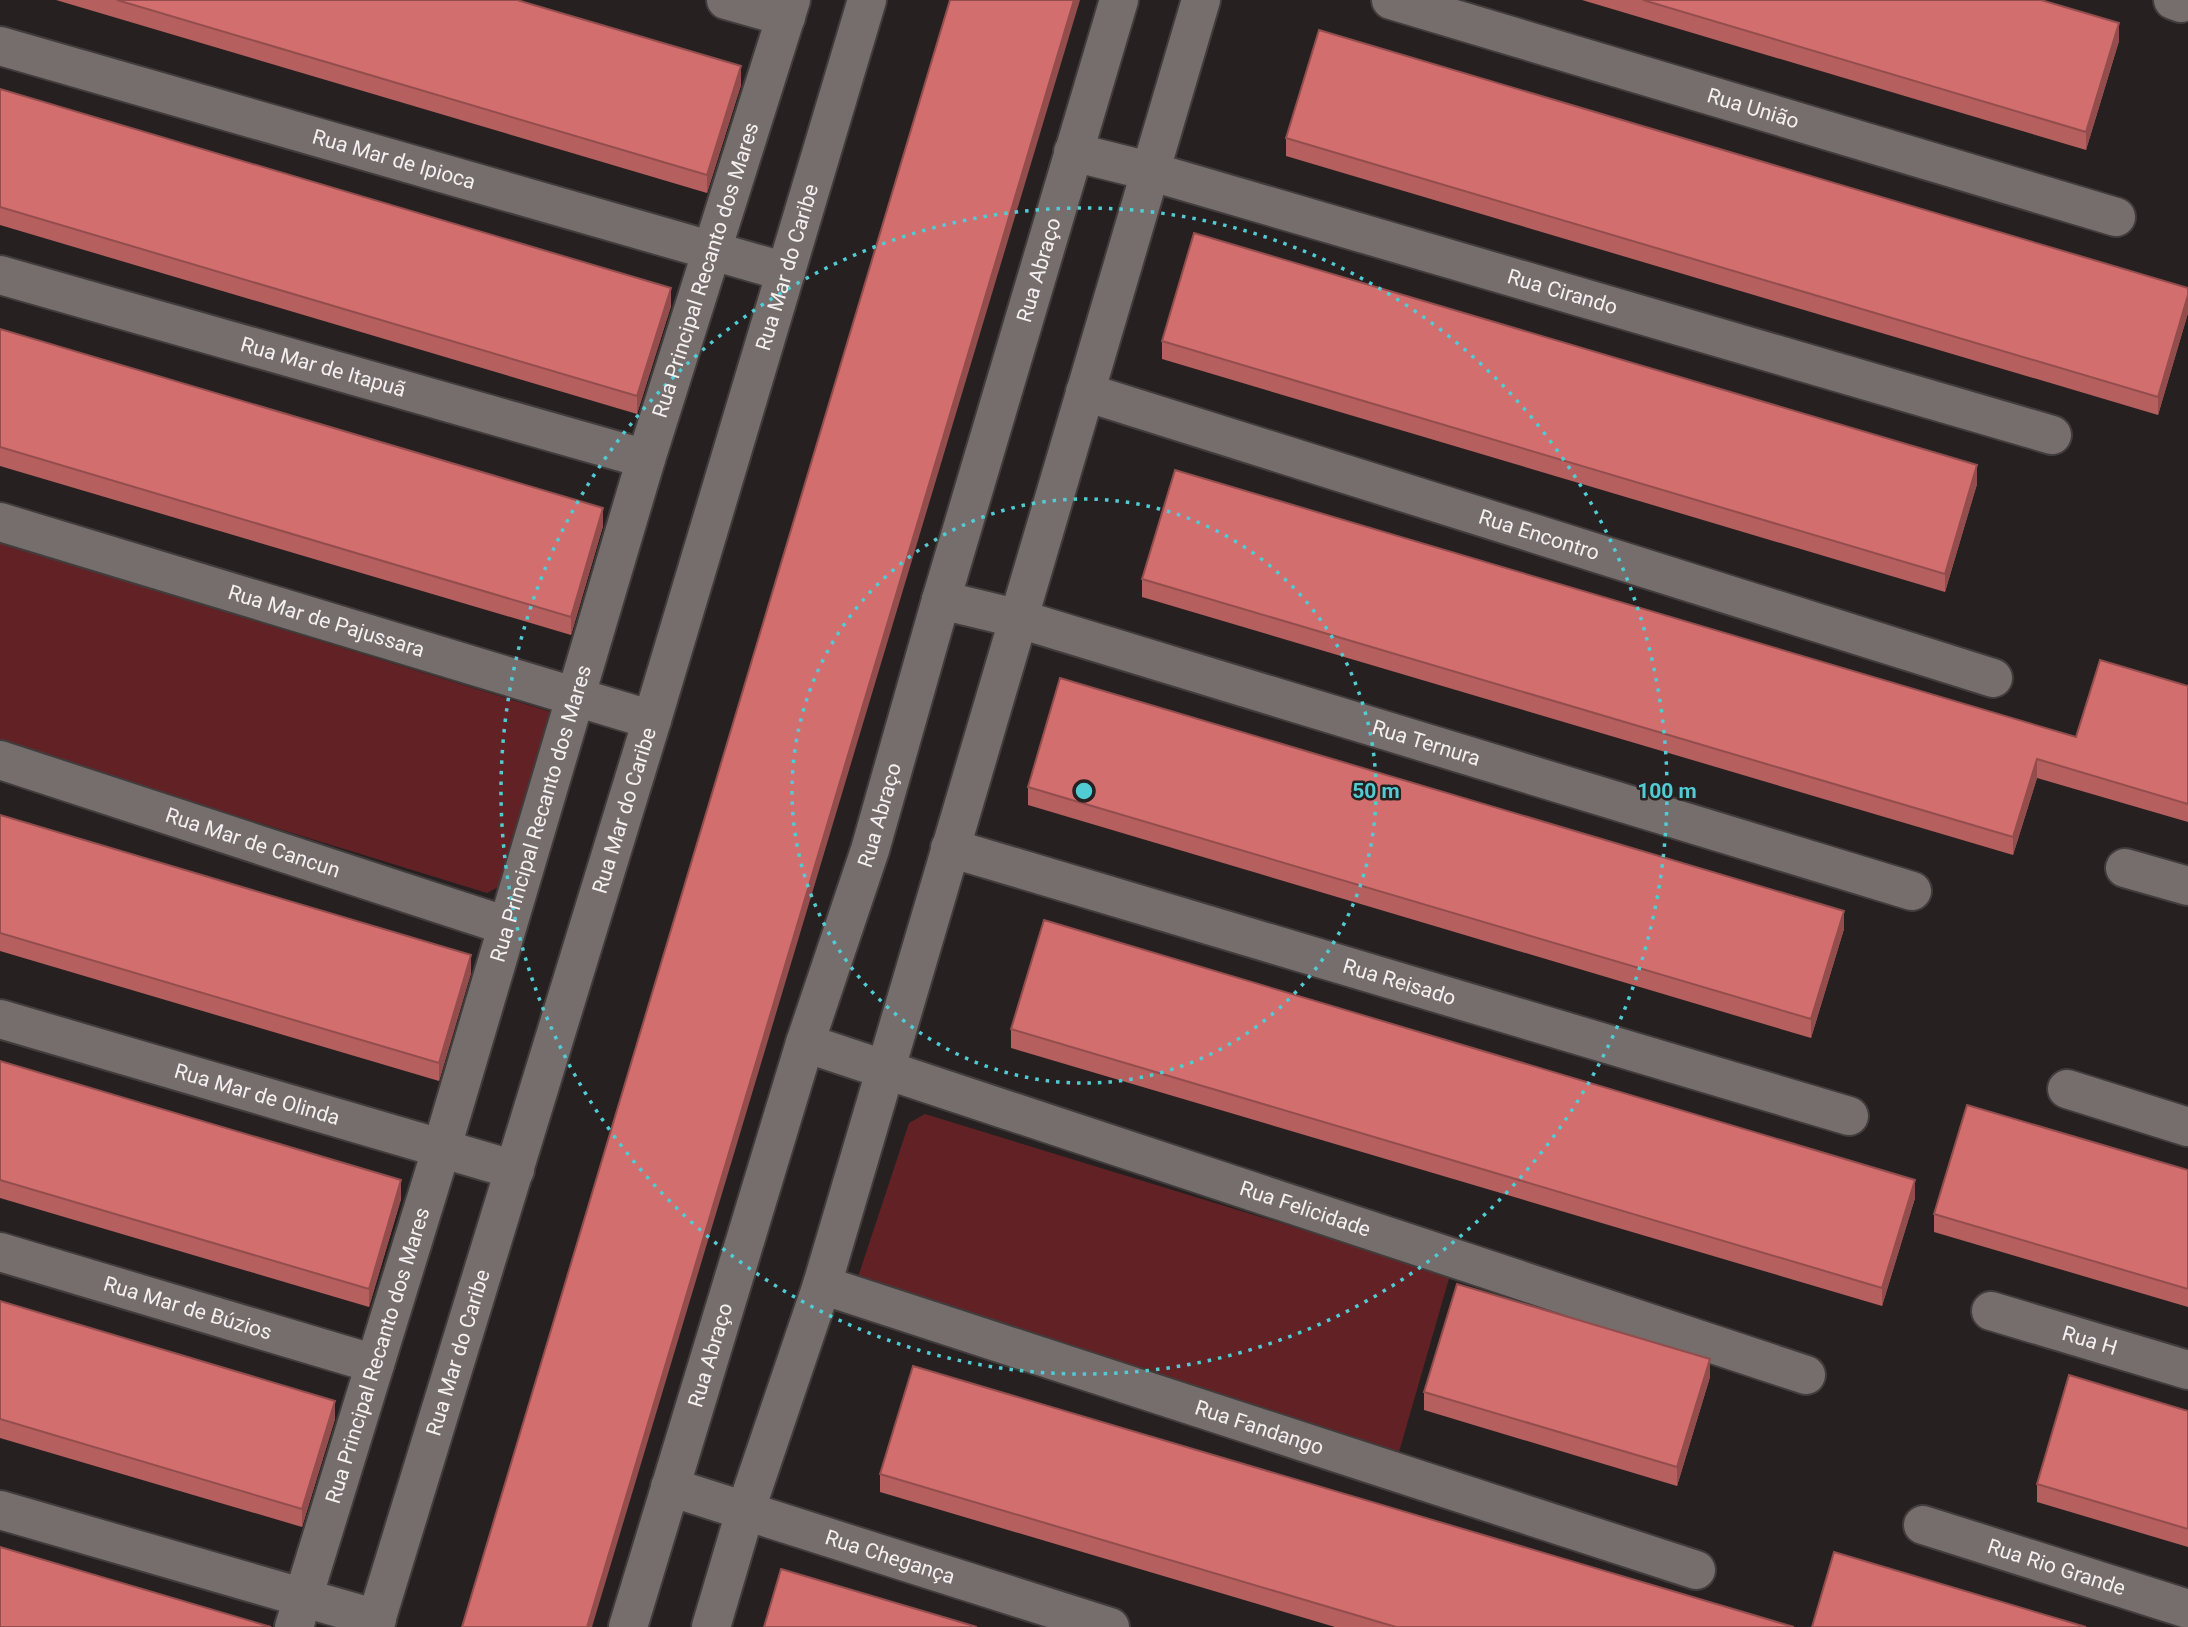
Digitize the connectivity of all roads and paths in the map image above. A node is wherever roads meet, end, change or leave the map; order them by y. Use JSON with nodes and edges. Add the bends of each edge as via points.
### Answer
{"nodes":[{"id":1,"x":726,"y":0,"type":"edge"},
{"id":2,"x":867,"y":0,"type":"edge"},
{"id":3,"x":1119,"y":0,"type":"edge"},
{"id":4,"x":1201,"y":0,"type":"edge"},
{"id":5,"x":1391,"y":0,"type":"edge"},
{"id":6,"x":789,"y":8,"type":"edge"},
{"id":7,"x":0,"y":46,"type":"edge"},
{"id":8,"x":1073,"y":152,"type":"junction"},
{"id":9,"x":1149,"y":171,"type":"junction"},
{"id":10,"x":2116,"y":217,"type":"dead end"},
{"id":11,"x":713,"y":252,"type":"junction"},
{"id":12,"x":786,"y":272,"type":"junction"},
{"id":13,"x":0,"y":275,"type":"edge"},
{"id":14,"x":1085,"y":392,"type":"junction"},
{"id":15,"x":2052,"y":435,"type":"dead end"},
{"id":16,"x":646,"y":459,"type":"junction"},
{"id":17,"x":0,"y":522,"type":"edge"},
{"id":18,"x":941,"y":600,"type":"junction"},
{"id":19,"x":1017,"y":618,"type":"junction"},
{"id":20,"x":1993,"y":678,"type":"dead end"},
{"id":21,"x":577,"y":694,"type":"junction"},
{"id":22,"x":652,"y":720,"type":"junction"},
{"id":23,"x":0,"y":760,"type":"edge"},
{"id":24,"x":950,"y":848,"type":"junction"},
{"id":25,"x":2125,"y":868,"type":"dead end"},
{"id":26,"x":2188,"y":886,"type":"edge"},
{"id":27,"x":1912,"y":891,"type":"dead end"},
{"id":28,"x":507,"y":926,"type":"junction"},
{"id":29,"x":0,"y":1019,"type":"edge"},
{"id":30,"x":805,"y":1043,"type":"junction"},
{"id":31,"x":886,"y":1068,"type":"junction"},
{"id":32,"x":2067,"y":1089,"type":"dead end"},
{"id":33,"x":1849,"y":1116,"type":"dead end"},
{"id":34,"x":2188,"y":1127,"type":"edge"},
{"id":35,"x":442,"y":1147,"type":"junction"},
{"id":36,"x":515,"y":1170,"type":"junction"},
{"id":37,"x":0,"y":1252,"type":"edge"},
{"id":38,"x":822,"y":1285,"type":"junction"},
{"id":39,"x":1991,"y":1311,"type":"dead end"},
{"id":40,"x":375,"y":1364,"type":"junction"},
{"id":41,"x":2188,"y":1370,"type":"edge"},
{"id":42,"x":1806,"y":1375,"type":"dead end"},
{"id":43,"x":670,"y":1487,"type":"junction"},
{"id":44,"x":0,"y":1510,"type":"edge"},
{"id":45,"x":745,"y":1512,"type":"junction"},
{"id":46,"x":1923,"y":1525,"type":"dead end"},
{"id":47,"x":1696,"y":1570,"type":"dead end"},
{"id":48,"x":2188,"y":1608,"type":"edge"},
{"id":49,"x":298,"y":1613,"type":"edge"},
{"id":50,"x":376,"y":1623,"type":"edge"},
{"id":51,"x":628,"y":1627,"type":"edge"},
{"id":52,"x":710,"y":1627,"type":"edge"},
{"id":53,"x":1110,"y":1627,"type":"edge"}],
"edges":[{"from":1,"to":6,"type":"street"},
{"from":2,"to":12,"type":"street","name":"Rua Mar do Caribe"},
{"from":3,"to":8,"type":"street","name":"Rua Abraço"},
{"from":4,"to":9,"type":"street"},
{"from":5,"to":10,"type":"street","name":"Rua União"},
{"from":6,"to":11,"type":"street","name":"Rua Principal Recanto dos Mares"},
{"from":7,"to":11,"type":"street","name":"Rua Mar de Ipioca"},
{"from":8,"to":9,"type":"street","name":"Rua Cirando"},
{"from":8,"to":18,"type":"street","name":"Rua Abraço"},
{"from":9,"to":14,"type":"street"},
{"from":9,"to":15,"type":"street","name":"Rua Cirando"},
{"from":11,"to":12,"type":"street","name":"Rua Mar de Ipioca"},
{"from":11,"to":16,"type":"street","name":"Rua Principal Recanto dos Mares"},
{"from":12,"to":22,"type":"street","name":"Rua Mar do Caribe"},
{"from":13,"to":16,"type":"street","name":"Rua Mar de Itapuã"},
{"from":14,"to":19,"type":"street"},
{"from":14,"to":20,"type":"street","name":"Rua Encontro"},
{"from":16,"to":21,"type":"street","name":"Rua Principal Recanto dos Mares"},
{"from":17,"to":21,"type":"street","name":"Rua Mar de Pajussara"},
{"from":18,"to":19,"type":"street","name":"Rua Ternura"},
{"from":18,"to":30,"type":"street","name":"Rua Abraço","via":[[870,850]]},
{"from":19,"to":24,"type":"street"},
{"from":19,"to":27,"type":"street","name":"Rua Ternura"},
{"from":21,"to":22,"type":"street","name":"Rua Mar de Pajussara"},
{"from":21,"to":28,"type":"street","name":"Rua Principal Recanto dos Mares"},
{"from":22,"to":36,"type":"street","name":"Rua Mar do Caribe"},
{"from":23,"to":28,"type":"street","name":"Rua Mar de Cancun"},
{"from":24,"to":31,"type":"street"},
{"from":24,"to":33,"type":"street","name":"Rua Reisado"},
{"from":25,"to":26,"type":"street"},
{"from":28,"to":35,"type":"street","name":"Rua Principal Recanto dos Mares"},
{"from":29,"to":35,"type":"street","name":"Rua Mar de Olinda"},
{"from":30,"to":31,"type":"street","name":"Rua Felicidade"},
{"from":30,"to":43,"type":"street","name":"Rua Abraço"},
{"from":31,"to":38,"type":"street"},
{"from":31,"to":42,"type":"street","name":"Rua Felicidade"},
{"from":32,"to":34,"type":"street"},
{"from":35,"to":36,"type":"street","name":"Rua Mar de Olinda"},
{"from":35,"to":40,"type":"street","name":"Rua Principal Recanto dos Mares"},
{"from":36,"to":50,"type":"street","name":"Rua Mar do Caribe"},
{"from":37,"to":40,"type":"street","name":"Rua Mar de Búzios"},
{"from":38,"to":45,"type":"street"},
{"from":38,"to":47,"type":"street","name":"Rua Fandango"},
{"from":39,"to":41,"type":"street","name":"Rua H"},
{"from":40,"to":49,"type":"street","name":"Rua Principal Recanto dos Mares"},
{"from":43,"to":45,"type":"street","name":"Rua Chegança"},
{"from":43,"to":51,"type":"street","name":"Rua Abraço"},
{"from":44,"to":49,"type":"street","name":"Rua Mar do Caribe"},
{"from":45,"to":52,"type":"street"},
{"from":45,"to":53,"type":"street","name":"Rua Chegança"},
{"from":46,"to":48,"type":"street","name":"Rua Rio Grande"},
{"from":49,"to":50,"type":"street","name":"Rua Mar do Caribe"}]}
